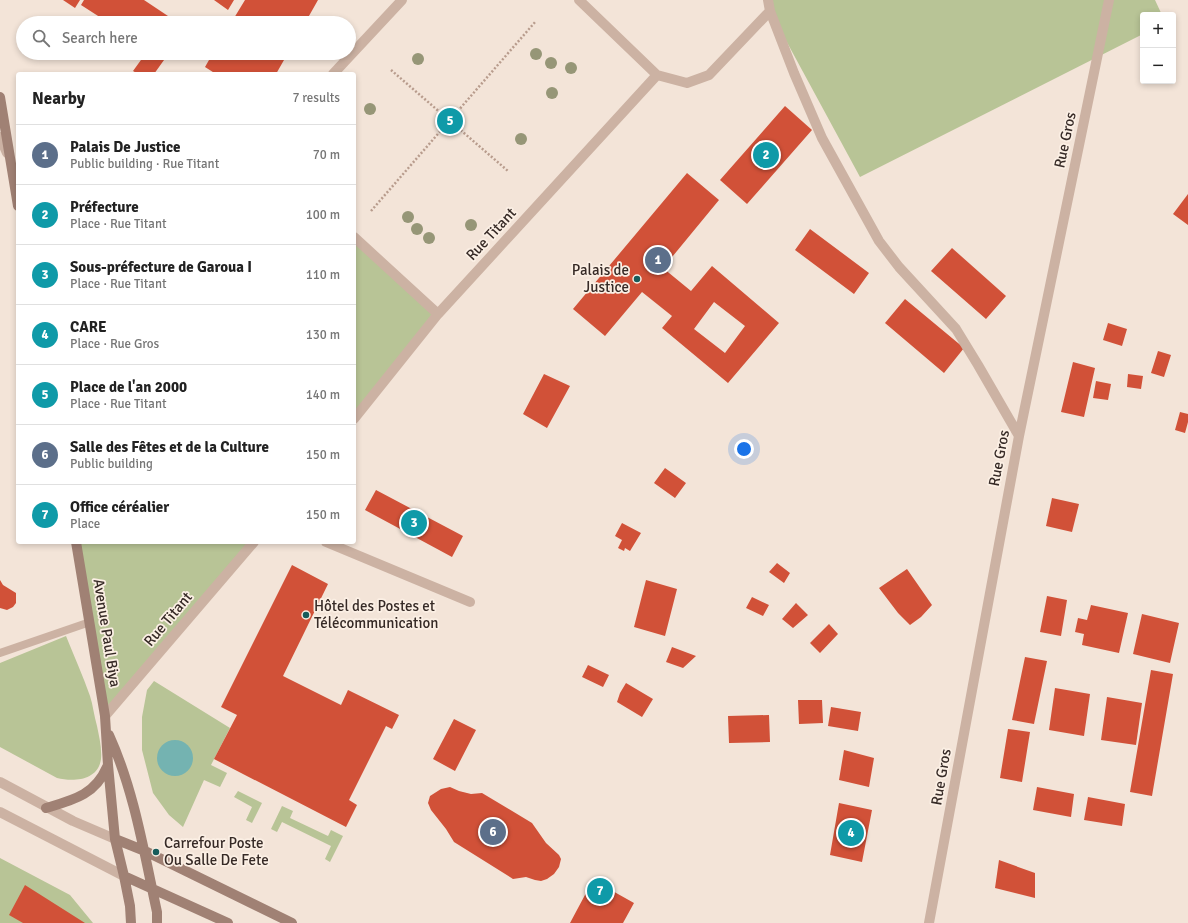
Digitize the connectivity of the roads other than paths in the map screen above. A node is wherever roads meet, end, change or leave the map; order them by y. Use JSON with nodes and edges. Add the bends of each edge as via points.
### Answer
{"nodes":[{"id":1,"x":402,"y":0,"type":"edge"},
{"id":2,"x":579,"y":0,"type":"edge"},
{"id":3,"x":768,"y":0,"type":"edge"},
{"id":4,"x":1109,"y":0,"type":"edge"},
{"id":5,"x":770,"y":11,"type":"junction"},
{"id":6,"x":356,"y":49,"type":"edge"},
{"id":7,"x":346,"y":60,"type":"edge"},
{"id":8,"x":335,"y":72,"type":"edge"},
{"id":9,"x":657,"y":75,"type":"junction"},
{"id":10,"x":0,"y":97,"type":"edge"},
{"id":11,"x":0,"y":137,"type":"edge"},
{"id":12,"x":9,"y":158,"type":"junction"},
{"id":13,"x":16,"y":195,"type":"edge"},
{"id":14,"x":356,"y":239,"type":"edge"},
{"id":15,"x":438,"y":314,"type":"junction"},
{"id":16,"x":356,"y":416,"type":"edge"},
{"id":17,"x":1018,"y":436,"type":"junction"},
{"id":18,"x":76,"y":544,"type":"edge"},
{"id":19,"x":252,"y":544,"type":"edge"},
{"id":20,"x":331,"y":544,"type":"edge"},
{"id":21,"x":470,"y":602,"type":"dead end"},
{"id":22,"x":90,"y":622,"type":"junction"},
{"id":23,"x":0,"y":653,"type":"edge"},
{"id":24,"x":105,"y":716,"type":"junction"},
{"id":25,"x":106,"y":729,"type":"junction"},
{"id":26,"x":108,"y":765,"type":"junction"},
{"id":27,"x":0,"y":782,"type":"edge"},
{"id":28,"x":46,"y":808,"type":"junction"},
{"id":29,"x":0,"y":812,"type":"edge"},
{"id":30,"x":115,"y":839,"type":"junction"},
{"id":31,"x":145,"y":851,"type":"junction"},
{"id":32,"x":124,"y":876,"type":"junction"},
{"id":33,"x":152,"y":887,"type":"junction"},
{"id":34,"x":131,"y":923,"type":"edge"},
{"id":35,"x":157,"y":923,"type":"edge"},
{"id":36,"x":228,"y":923,"type":"edge"},
{"id":37,"x":292,"y":923,"type":"edge"},
{"id":38,"x":929,"y":923,"type":"edge"}],
"edges":[{"from":1,"to":6,"type":"street"},
{"from":2,"to":9,"type":"street"},
{"from":3,"to":5,"type":"street"},
{"from":4,"to":17,"type":"street","name":"Rue Gros"},
{"from":5,"to":9,"type":"street","via":[[709,75],[687,83]]},
{"from":5,"to":17,"type":"street","via":[[822,138],[879,241],[898,268],[956,329]]},
{"from":7,"to":8,"type":"street"},
{"from":9,"to":15,"type":"street","name":"Rue Titant"},
{"from":10,"to":12,"type":"main road"},
{"from":11,"to":12,"type":"street"},
{"from":12,"to":13,"type":"main road"},
{"from":14,"to":15,"type":"street"},
{"from":15,"to":16,"type":"street","name":"Rue Titant"},
{"from":17,"to":38,"type":"street","name":"Rue Gros"},
{"from":18,"to":22,"type":"main road","name":"Avenue Paul Biya"},
{"from":19,"to":24,"type":"street","name":"Rue Titant"},
{"from":20,"to":21,"type":"street"},
{"from":22,"to":23,"type":"lane"},
{"from":22,"to":24,"type":"main road","name":"Avenue Paul Biya"},
{"from":24,"to":25,"type":"main road","name":"Avenue Paul Biya"},
{"from":25,"to":26,"type":"main road","name":"Avenue Paul Biya"},
{"from":25,"to":31,"type":"main road","via":[[116,751]]},
{"from":26,"to":28,"type":"main road","via":[[102,777],[87,793]]},
{"from":26,"to":30,"type":"main road","name":"Avenue Paul Biya"},
{"from":27,"to":28,"type":"street"},
{"from":28,"to":30,"type":"street"},
{"from":29,"to":32,"type":"street"},
{"from":30,"to":31,"type":"main road"},
{"from":30,"to":32,"type":"main road","name":"Avenue Paul Biya"},
{"from":31,"to":33,"type":"main road"},
{"from":31,"to":37,"type":"main road"},
{"from":32,"to":33,"type":"main road"},
{"from":32,"to":34,"type":"main road","name":"Avenue Paul Biya"},
{"from":33,"to":35,"type":"main road"},
{"from":33,"to":36,"type":"main road"}]}
